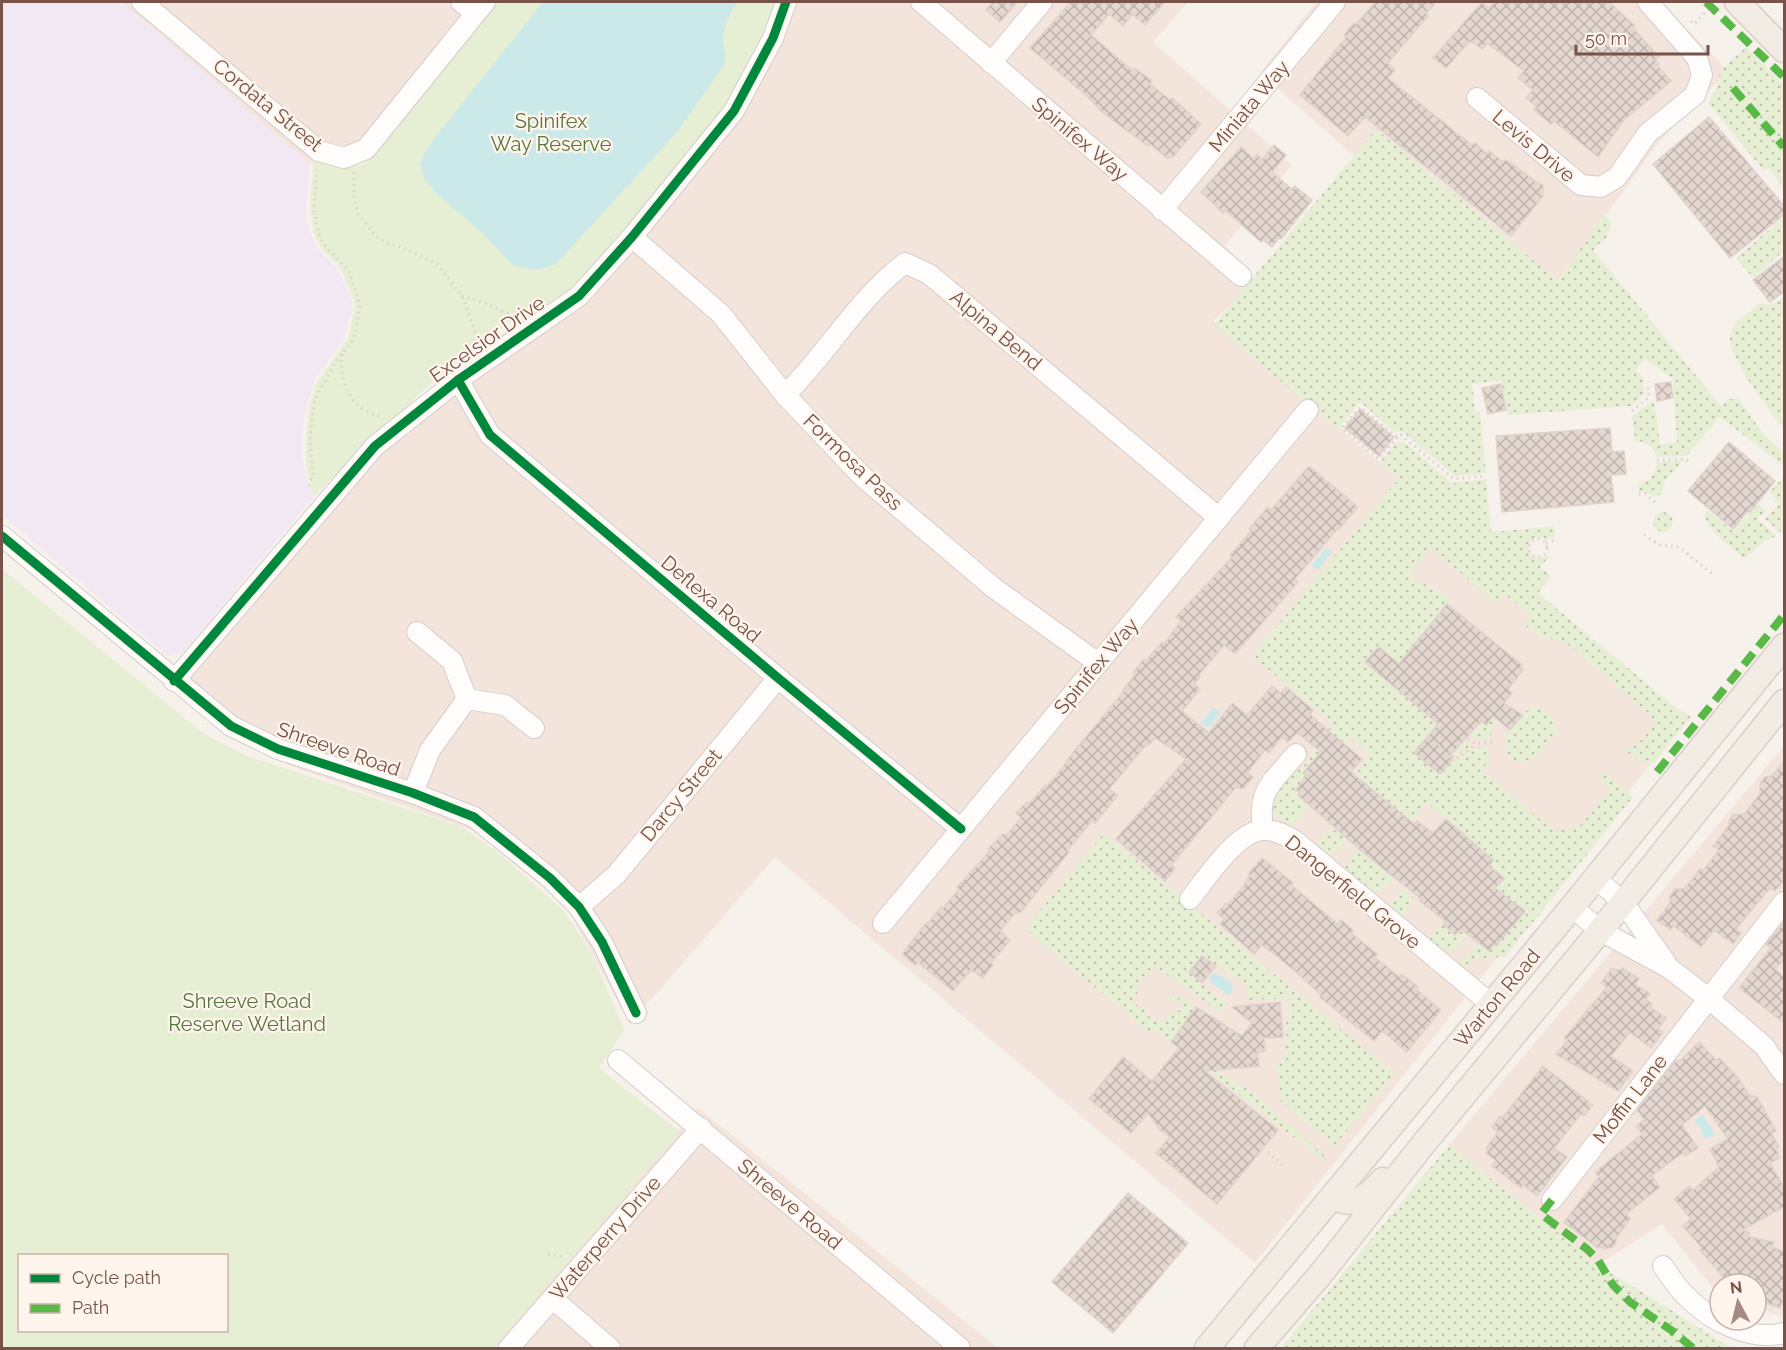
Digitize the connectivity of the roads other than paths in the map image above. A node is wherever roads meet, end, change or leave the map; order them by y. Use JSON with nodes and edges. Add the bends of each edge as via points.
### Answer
{"nodes":[{"id":1,"x":142,"y":2,"type":"edge"},
{"id":2,"x":786,"y":2,"type":"edge"},
{"id":3,"x":921,"y":2,"type":"edge"},
{"id":4,"x":1042,"y":2,"type":"edge"},
{"id":5,"x":1335,"y":2,"type":"edge"},
{"id":6,"x":1648,"y":2,"type":"edge"},
{"id":7,"x":1737,"y":2,"type":"edge"},
{"id":8,"x":474,"y":5,"type":"edge"},
{"id":9,"x":1785,"y":50,"type":"edge"},
{"id":10,"x":991,"y":63,"type":"junction"},
{"id":11,"x":1477,"y":98,"type":"dead end"},
{"id":12,"x":1162,"y":210,"type":"junction"},
{"id":13,"x":632,"y":237,"type":"junction"},
{"id":14,"x":1241,"y":276,"type":"dead end"},
{"id":15,"x":458,"y":380,"type":"junction"},
{"id":16,"x":785,"y":395,"type":"junction"},
{"id":17,"x":1308,"y":410,"type":"dead end"},
{"id":18,"x":1219,"y":518,"type":"junction"},
{"id":19,"x":2,"y":536,"type":"edge"},
{"id":20,"x":417,"y":632,"type":"dead end"},
{"id":21,"x":1785,"y":646,"type":"edge"},
{"id":22,"x":1098,"y":663,"type":"junction"},
{"id":23,"x":778,"y":678,"type":"junction"},
{"id":24,"x":174,"y":681,"type":"junction"},
{"id":25,"x":467,"y":699,"type":"junction"},
{"id":26,"x":1785,"y":702,"type":"edge"},
{"id":27,"x":534,"y":728,"type":"dead end"},
{"id":28,"x":1296,"y":754,"type":"dead end"},
{"id":29,"x":413,"y":794,"type":"junction"},
{"id":30,"x":961,"y":829,"type":"junction"},
{"id":31,"x":1263,"y":830,"type":"junction"},
{"id":32,"x":1595,"y":878,"type":"junction"},
{"id":33,"x":1190,"y":899,"type":"dead end"},
{"id":34,"x":1623,"y":902,"type":"junction"},
{"id":35,"x":1785,"y":902,"type":"edge"},
{"id":36,"x":579,"y":907,"type":"junction"},
{"id":37,"x":1572,"y":907,"type":"junction"},
{"id":38,"x":883,"y":922,"type":"dead end"},
{"id":39,"x":1600,"y":931,"type":"junction"},
{"id":40,"x":1669,"y":968,"type":"junction"},
{"id":41,"x":1708,"y":998,"type":"junction"},
{"id":42,"x":1492,"y":1005,"type":"junction"},
{"id":43,"x":636,"y":1013,"type":"dead end"},
{"id":44,"x":618,"y":1060,"type":"dead end"},
{"id":45,"x":1782,"y":1066,"type":"edge"},
{"id":46,"x":701,"y":1128,"type":"junction"},
{"id":47,"x":1425,"y":1142,"type":"junction"},
{"id":48,"x":1333,"y":1197,"type":"junction"},
{"id":49,"x":1552,"y":1200,"type":"dead end"},
{"id":50,"x":1663,"y":1266,"type":"dead end"},
{"id":51,"x":553,"y":1299,"type":"junction"},
{"id":52,"x":1785,"y":1333,"type":"edge"},
{"id":53,"x":509,"y":1348,"type":"edge"},
{"id":54,"x":610,"y":1348,"type":"edge"},
{"id":55,"x":960,"y":1348,"type":"edge"},
{"id":56,"x":1208,"y":1348,"type":"edge"},
{"id":57,"x":1257,"y":1348,"type":"edge"}],
"edges":[{"from":1,"to":8,"type":"street","name":"Cordata Street","via":[[319,151],[344,158],[366,149]]},
{"from":2,"to":13,"type":"street","name":"Excelsior Drive","via":[[773,38],[734,111]]},
{"from":3,"to":10,"type":"street","name":"Spinifex Way"},
{"from":4,"to":10,"type":"street"},
{"from":5,"to":12,"type":"street","name":"Miniata Way"},
{"from":6,"to":11,"type":"street","name":"Levis Drive","via":[[1697,58],[1702,75],[1695,95],[1648,133],[1617,177],[1601,187],[1581,185]]},
{"from":7,"to":9,"type":"main road"},
{"from":10,"to":12,"type":"street","name":"Spinifex Way"},
{"from":12,"to":14,"type":"street","name":"Spinifex Way"},
{"from":13,"to":15,"type":"street","name":"Excelsior Drive","via":[[579,296]]},
{"from":13,"to":16,"type":"street","name":"Formosa Pass","via":[[722,314]]},
{"from":15,"to":23,"type":"street","name":"Deflexa Road","via":[[490,435]]},
{"from":15,"to":24,"type":"street","name":"Excelsior Drive","via":[[375,446]]},
{"from":16,"to":18,"type":"street","name":"Alpina Bend","via":[[886,278],[905,263],[929,274]]},
{"from":16,"to":22,"type":"street","name":"Formosa Pass","via":[[872,484],[994,588]]},
{"from":17,"to":18,"type":"street","name":"Spinifex Way"},
{"from":18,"to":22,"type":"street","name":"Spinifex Way"},
{"from":19,"to":24,"type":"street","name":"Shreeve Road"},
{"from":20,"to":25,"type":"street","via":[[452,661]]},
{"from":21,"to":32,"type":"main road","name":"Warton Road"},
{"from":22,"to":30,"type":"street","name":"Spinifex Way"},
{"from":23,"to":30,"type":"street","name":"Deflexa Road"},
{"from":23,"to":36,"type":"street","name":"Darcy Street","via":[[615,875]]},
{"from":24,"to":29,"type":"street","name":"Shreeve Road","via":[[231,726],[268,744]]},
{"from":25,"to":27,"type":"street","via":[[505,705]]},
{"from":25,"to":29,"type":"street","via":[[430,750]]},
{"from":26,"to":34,"type":"main road","name":"Warton Road"},
{"from":28,"to":31,"type":"street","via":[[1265,792],[1260,810]]},
{"from":29,"to":36,"type":"street","name":"Shreeve Road","via":[[474,817],[550,878]]},
{"from":30,"to":38,"type":"street","name":"Spinifex Way"},
{"from":31,"to":33,"type":"street","name":"Dangerfield Grove","via":[[1237,842]]},
{"from":31,"to":42,"type":"street","name":"Dangerfield Grove","via":[[1294,840]]},
{"from":32,"to":34,"type":"street"},
{"from":32,"to":37,"type":"main road","name":"Warton Road"},
{"from":34,"to":39,"type":"main road","name":"Warton Road"},
{"from":34,"to":40,"type":"street"},
{"from":35,"to":41,"type":"street","name":"Moffin Lane"},
{"from":36,"to":43,"type":"street","name":"Shreeve Road","via":[[603,942]]},
{"from":37,"to":39,"type":"street"},
{"from":37,"to":42,"type":"main road","name":"Warton Road"},
{"from":39,"to":40,"type":"street"},
{"from":39,"to":47,"type":"main road","name":"Warton Road"},
{"from":40,"to":41,"type":"street"},
{"from":41,"to":45,"type":"street"},
{"from":41,"to":49,"type":"street","name":"Moffin Lane"},
{"from":42,"to":48,"type":"main road","name":"Warton Road"},
{"from":44,"to":46,"type":"street","name":"Shreeve Road"},
{"from":46,"to":51,"type":"street","name":"Waterperry Drive"},
{"from":46,"to":55,"type":"street","name":"Shreeve Road"},
{"from":47,"to":48,"type":"main road","via":[[1368,1197],[1348,1201]]},
{"from":47,"to":57,"type":"main road","name":"Warton Road"},
{"from":48,"to":56,"type":"main road","name":"Warton Road"},
{"from":50,"to":52,"type":"street","via":[[1684,1295],[1728,1326],[1751,1333]]},
{"from":51,"to":53,"type":"street","name":"Waterperry Drive"},
{"from":51,"to":54,"type":"street"}]}
